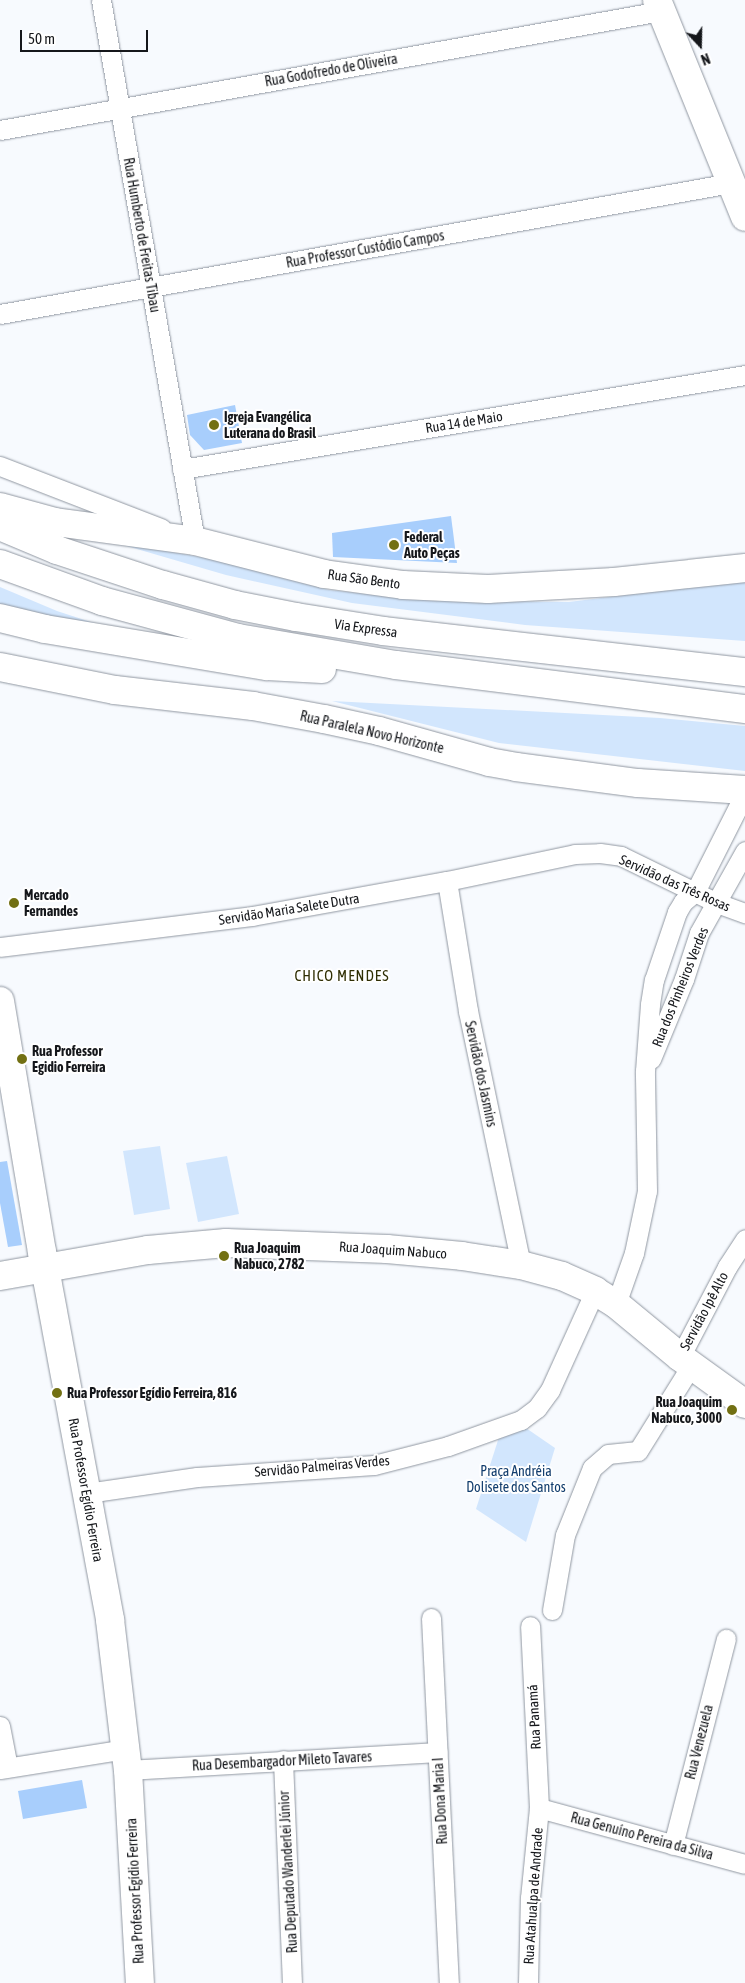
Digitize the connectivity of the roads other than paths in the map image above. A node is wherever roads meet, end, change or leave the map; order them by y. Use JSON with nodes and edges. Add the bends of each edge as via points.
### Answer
{"nodes":[{"id":1,"x":101,"y":0,"type":"edge"},
{"id":2,"x":659,"y":5,"type":"edge"},
{"id":3,"x":119,"y":108,"type":"junction"},
{"id":4,"x":0,"y":130,"type":"edge"},
{"id":5,"x":731,"y":183,"type":"junction"},
{"id":6,"x":745,"y":217,"type":"edge"},
{"id":7,"x":151,"y":287,"type":"junction"},
{"id":8,"x":0,"y":314,"type":"edge"},
{"id":9,"x":745,"y":375,"type":"edge"},
{"id":10,"x":0,"y":466,"type":"edge"},
{"id":11,"x":182,"y":469,"type":"junction"},
{"id":12,"x":0,"y":507,"type":"edge"},
{"id":13,"x":0,"y":526,"type":"edge"},
{"id":14,"x":195,"y":541,"type":"junction"},
{"id":15,"x":0,"y":564,"type":"edge"},
{"id":16,"x":745,"y":568,"type":"edge"},
{"id":17,"x":0,"y":618,"type":"edge"},
{"id":18,"x":396,"y":665,"type":"junction"},
{"id":19,"x":0,"y":667,"type":"edge"},
{"id":20,"x":745,"y":672,"type":"edge"},
{"id":21,"x":745,"y":709,"type":"edge"},
{"id":22,"x":745,"y":791,"type":"edge"},
{"id":23,"x":745,"y":851,"type":"edge"},
{"id":24,"x":575,"y":854,"type":"joint"},
{"id":25,"x":447,"y":881,"type":"junction"},
{"id":26,"x":695,"y":892,"type":"junction"},
{"id":27,"x":717,"y":903,"type":"junction"},
{"id":28,"x":745,"y":913,"type":"edge"},
{"id":29,"x":0,"y":947,"type":"edge"},
{"id":30,"x":0,"y":1001,"type":"edge"},
{"id":31,"x":645,"y":1071,"type":"junction"},
{"id":32,"x":745,"y":1239,"type":"edge"},
{"id":33,"x":521,"y":1266,"type":"junction"},
{"id":34,"x":45,"y":1268,"type":"junction"},
{"id":35,"x":0,"y":1276,"type":"edge"},
{"id":36,"x":605,"y":1298,"type":"junction"},
{"id":37,"x":685,"y":1362,"type":"junction"},
{"id":38,"x":745,"y":1404,"type":"edge"},
{"id":39,"x":87,"y":1493,"type":"junction"},
{"id":40,"x":552,"y":1610,"type":"dead end"},
{"id":41,"x":431,"y":1618,"type":"dead end"},
{"id":42,"x":530,"y":1626,"type":"dead end"},
{"id":43,"x":726,"y":1639,"type":"dead end"},
{"id":44,"x":0,"y":1726,"type":"edge"},
{"id":45,"x":437,"y":1752,"type":"junction"},
{"id":46,"x":127,"y":1759,"type":"junction"},
{"id":47,"x":283,"y":1760,"type":"junction"},
{"id":48,"x":4,"y":1768,"type":"edge"},
{"id":49,"x":539,"y":1808,"type":"junction"},
{"id":50,"x":673,"y":1845,"type":"junction"},
{"id":51,"x":745,"y":1864,"type":"edge"},
{"id":52,"x":140,"y":1983,"type":"edge"},
{"id":53,"x":292,"y":1983,"type":"edge"},
{"id":54,"x":448,"y":1983,"type":"edge"},
{"id":55,"x":528,"y":1983,"type":"edge"}],
"edges":[{"from":1,"to":3,"type":"street","name":"Rua Humberto de Freitas Tibau"},
{"from":2,"to":3,"type":"street","name":"Rua Godofredo de Oliveira"},
{"from":2,"to":5,"type":"main road"},
{"from":3,"to":4,"type":"street","name":"Rua Godofredo de Oliveira"},
{"from":3,"to":7,"type":"street","name":"Rua Humberto de Freitas Tibau"},
{"from":5,"to":6,"type":"main road"},
{"from":5,"to":7,"type":"street","name":"Rua Professor Custódio Campos"},
{"from":7,"to":8,"type":"street","name":"Rua Professor Custódio Campos"},
{"from":7,"to":11,"type":"street","name":"Rua Humberto de Freitas Tibau"},
{"from":9,"to":11,"type":"street","name":"Rua 14 de Maio"},
{"from":10,"to":14,"type":"street","name":"Rua São Bento"},
{"from":11,"to":14,"type":"street","name":"Rua Humberto de Freitas Tibau"},
{"from":12,"to":14,"type":"main road","via":[[55,522]]},
{"from":13,"to":20,"type":"main road","name":"Via Expressa","via":[[57,550],[163,584],[235,605],[296,617],[383,631]]},
{"from":14,"to":16,"type":"main road","name":"Rua São Bento","via":[[324,574],[403,585],[552,587]]},
{"from":15,"to":18,"type":"main road","via":[[102,601],[167,620],[238,638]]},
{"from":17,"to":18,"type":"main road","via":[[45,629],[267,666],[332,670]]},
{"from":18,"to":21,"type":"main road"},
{"from":19,"to":22,"type":"main road","name":"Rua Paralela Novo Horizonte","via":[[115,690],[253,706],[324,719],[516,767],[638,783]]},
{"from":22,"to":26,"type":"street","name":"Rua dos Pinheiros Verdes"},
{"from":23,"to":27,"type":"street","name":"Rua dos Pinheiros Verdes"},
{"from":24,"to":25,"type":"street","name":"Servidão Maria Salete Dutra"},
{"from":24,"to":26,"type":"street","name":"Servidão das Três Rosas","via":[[621,856]]},
{"from":25,"to":29,"type":"street","name":"Servidão Maria Salete Dutra","via":[[252,916]]},
{"from":25,"to":33,"type":"street","name":"Servidão dos Jasmins","via":[[468,1011]]},
{"from":26,"to":27,"type":"street","name":"Servidão das Três Rosas"},
{"from":26,"to":31,"type":"street","name":"Rua dos Pinheiros Verdes","via":[[677,912],[654,980]]},
{"from":27,"to":28,"type":"street","name":"Servidão das Três Rosas"},
{"from":27,"to":31,"type":"street","name":"Rua dos Pinheiros Verdes","via":[[699,932],[684,978]]},
{"from":30,"to":34,"type":"main road","name":"Rua Professor Egídio Ferreira"},
{"from":31,"to":36,"type":"street","name":"Rua dos Pinheiros Verdes","via":[[647,1191],[634,1253]]},
{"from":32,"to":37,"type":"street","name":"Servidão Ipê Alto","via":[[727,1267]]},
{"from":33,"to":34,"type":"main road","name":"Rua Joaquim Nabuco","via":[[462,1256],[386,1249],[226,1243],[148,1250]]},
{"from":33,"to":36,"type":"main road","name":"Rua Joaquim Nabuco","via":[[562,1276]]},
{"from":34,"to":35,"type":"main road","name":"Rua Joaquim Nabuco"},
{"from":34,"to":39,"type":"main road","name":"Rua Professor Egídio Ferreira"},
{"from":36,"to":37,"type":"main road","name":"Rua Joaquim Nabuco"},
{"from":36,"to":39,"type":"street","name":"Servidão Palmeiras Verdes","via":[[550,1390],[537,1408],[521,1420],[448,1446],[374,1464],[205,1476]]},
{"from":37,"to":38,"type":"main road","name":"Rua Joaquim Nabuco"},
{"from":37,"to":40,"type":"street","name":"Servidão Ipê Alto","via":[[638,1450],[608,1454],[592,1468],[565,1535]]},
{"from":39,"to":46,"type":"main road","name":"Rua Professor Egídio Ferreira","via":[[110,1620]]},
{"from":41,"to":45,"type":"street","name":"Rua Dona Maria I"},
{"from":42,"to":49,"type":"street","name":"Rua Panamá"},
{"from":43,"to":50,"type":"street","name":"Rua Venezuela"},
{"from":44,"to":48,"type":"street"},
{"from":45,"to":47,"type":"street","name":"Rua Desembargador Mileto Tavares"},
{"from":45,"to":54,"type":"street","name":"Rua Dona Maria I"},
{"from":46,"to":47,"type":"street","name":"Rua Desembargador Mileto Tavares"},
{"from":46,"to":48,"type":"street","name":"Rua Desembargador Mileto Tavares"},
{"from":46,"to":52,"type":"main road","name":"Rua Professor Egídio Ferreira"},
{"from":47,"to":53,"type":"street","name":"Rua Deputado Wanderlei Júnior"},
{"from":49,"to":50,"type":"street","name":"Rua Genuíno Pereira da Silva"},
{"from":49,"to":55,"type":"street","name":"Rua Atahualpa de Andrade","via":[[530,1898]]},
{"from":50,"to":51,"type":"street","name":"Rua Genuíno Pereira da Silva"}]}
